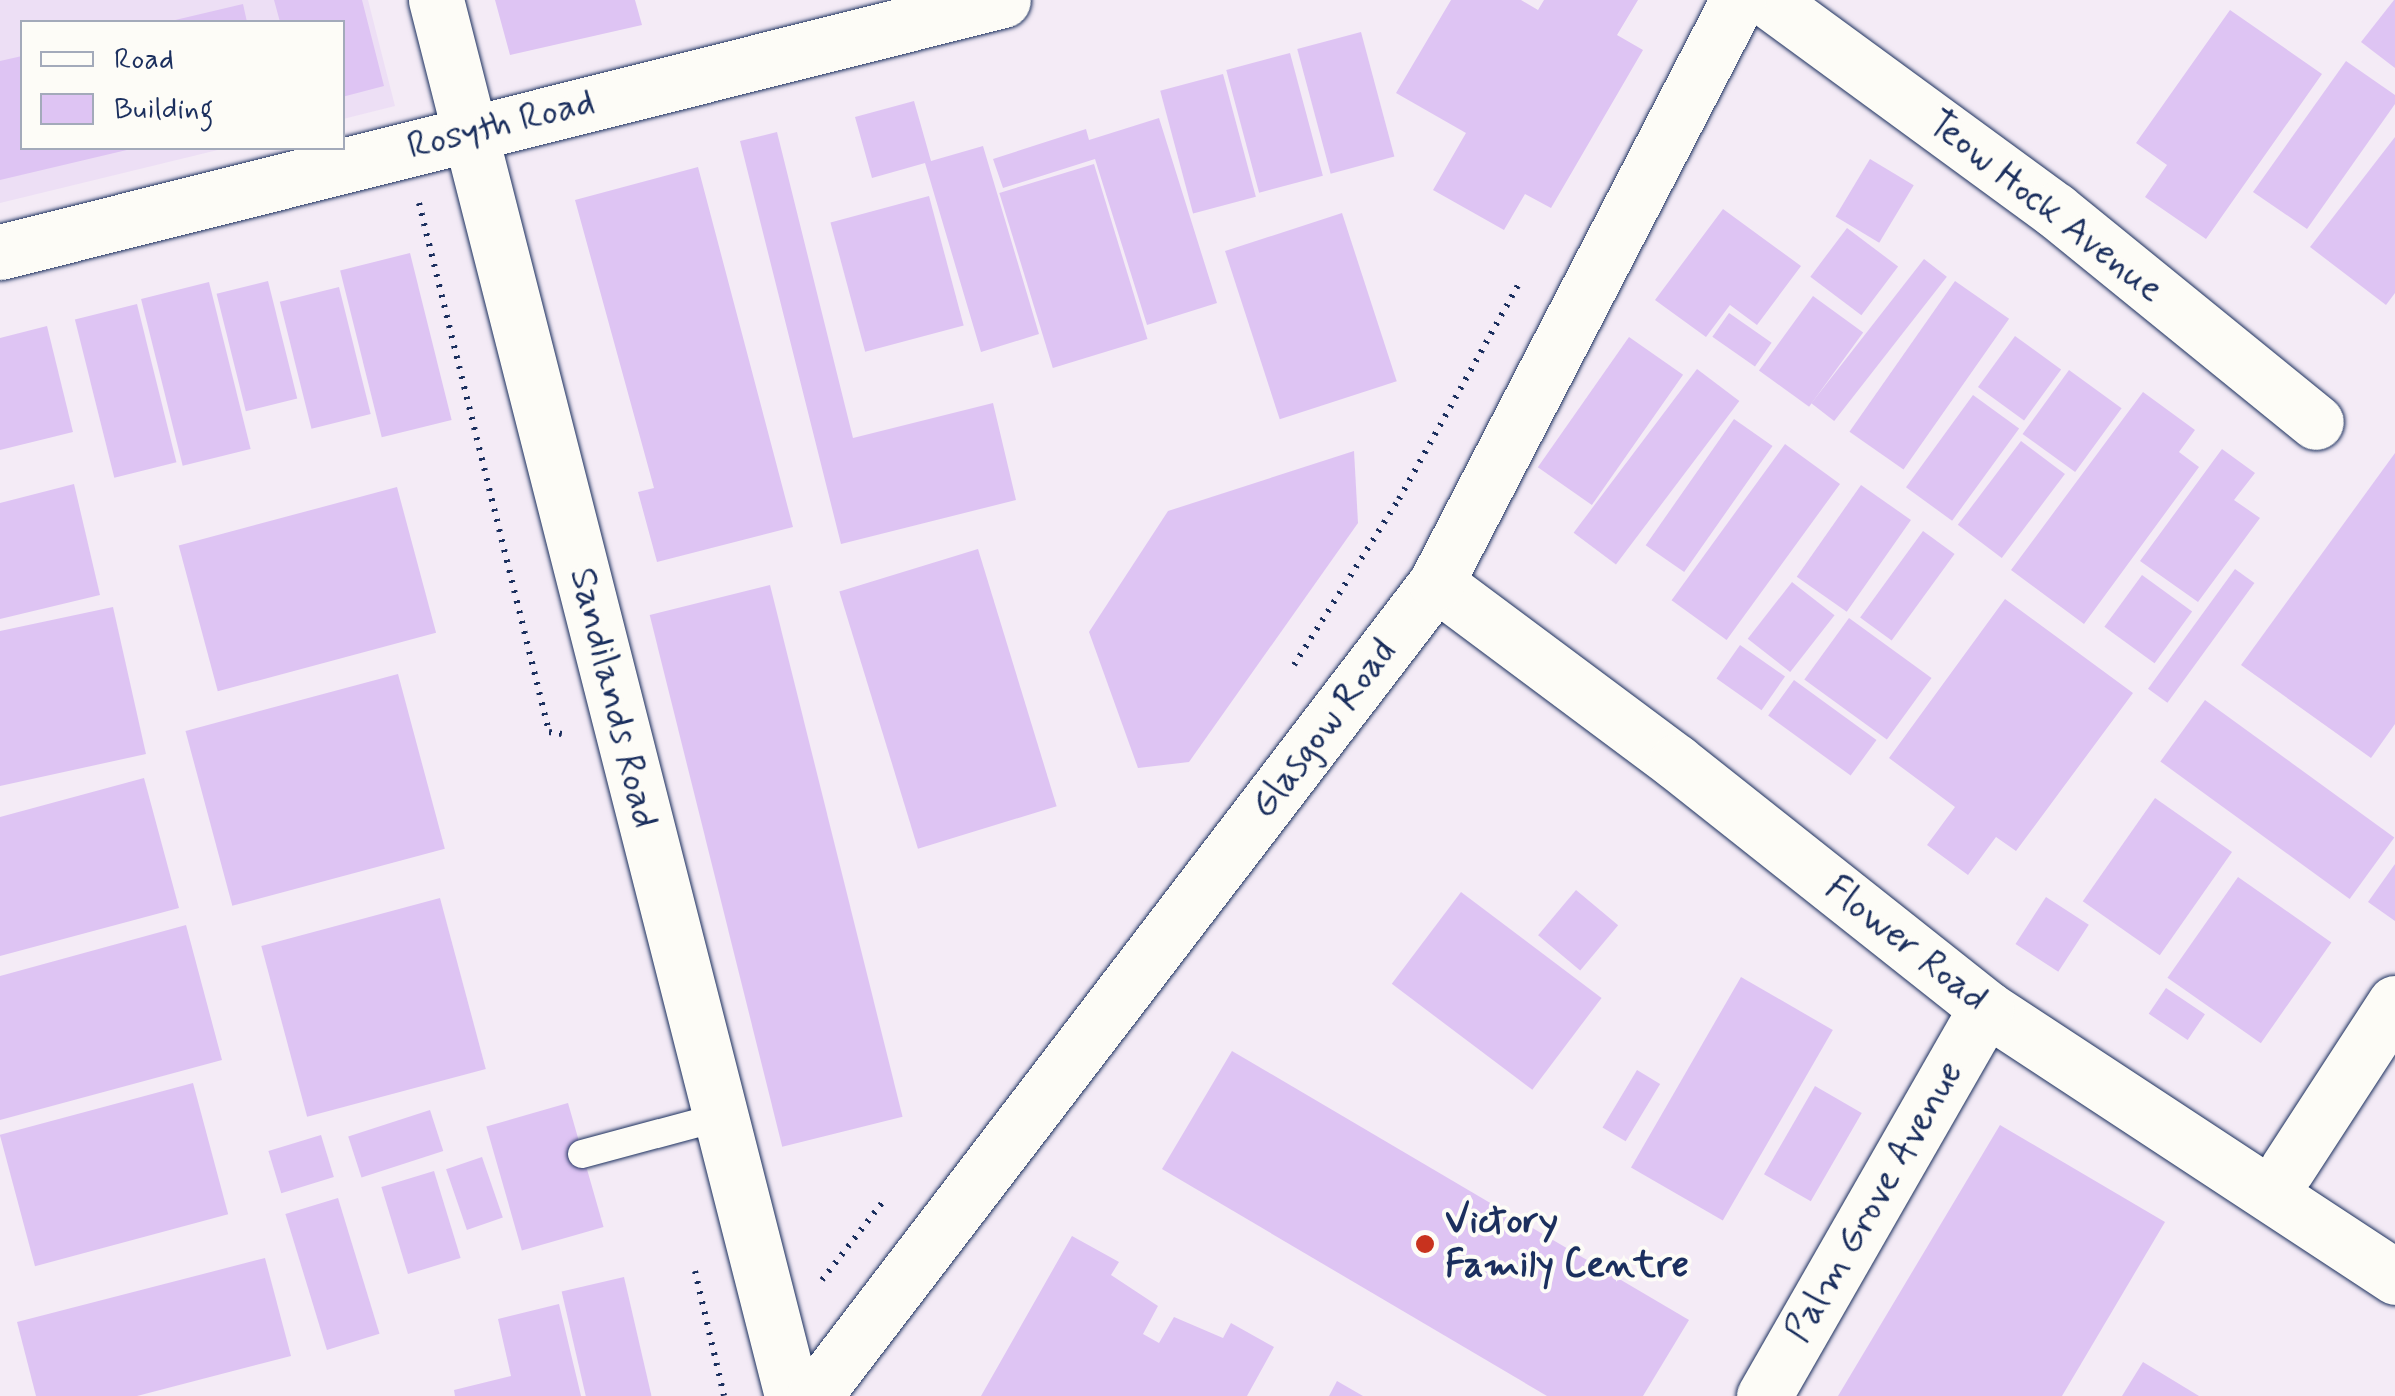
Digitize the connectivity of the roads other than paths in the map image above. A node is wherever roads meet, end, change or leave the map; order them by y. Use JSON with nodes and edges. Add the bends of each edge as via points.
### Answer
{"nodes":[{"id":1,"x":436,"y":0,"type":"edge"},
{"id":2,"x":1004,"y":0,"type":"edge"},
{"id":3,"x":1738,"y":0,"type":"edge"},
{"id":4,"x":1768,"y":0,"type":"edge"},
{"id":5,"x":469,"y":133,"type":"junction"},
{"id":6,"x":0,"y":252,"type":"edge"},
{"id":7,"x":2316,"y":422,"type":"dead end"},
{"id":8,"x":1436,"y":583,"type":"junction"},
{"id":9,"x":2395,"y":1004,"type":"edge"},
{"id":10,"x":1986,"y":1008,"type":"junction"},
{"id":11,"x":720,"y":1116,"type":"junction"},
{"id":12,"x":582,"y":1154,"type":"dead end"},
{"id":13,"x":2287,"y":1169,"type":"dead end"},
{"id":14,"x":2395,"y":1277,"type":"edge"},
{"id":15,"x":792,"y":1396,"type":"edge"},
{"id":16,"x":814,"y":1396,"type":"edge"},
{"id":17,"x":1764,"y":1396,"type":"edge"}],
"edges":[{"from":1,"to":5,"type":"street","name":"Sandilands Road"},
{"from":2,"to":5,"type":"street","name":"Rosyth Road"},
{"from":3,"to":8,"type":"street","name":"Glasgow Road"},
{"from":4,"to":7,"type":"street","name":"Teow Hock Avenue","via":[[2054,210]]},
{"from":5,"to":6,"type":"street","name":"Rosyth Road"},
{"from":5,"to":11,"type":"street","name":"Sandilands Road"},
{"from":8,"to":10,"type":"street","name":"Flower Road","via":[[1676,762]]},
{"from":8,"to":16,"type":"street","name":"Glasgow Road"},
{"from":9,"to":13,"type":"street"},
{"from":10,"to":14,"type":"street","name":"Flower Road"},
{"from":10,"to":17,"type":"street","name":"Palm Grove Avenue"},
{"from":11,"to":12,"type":"lane"},
{"from":11,"to":15,"type":"street","name":"Sandilands Road"}]}
